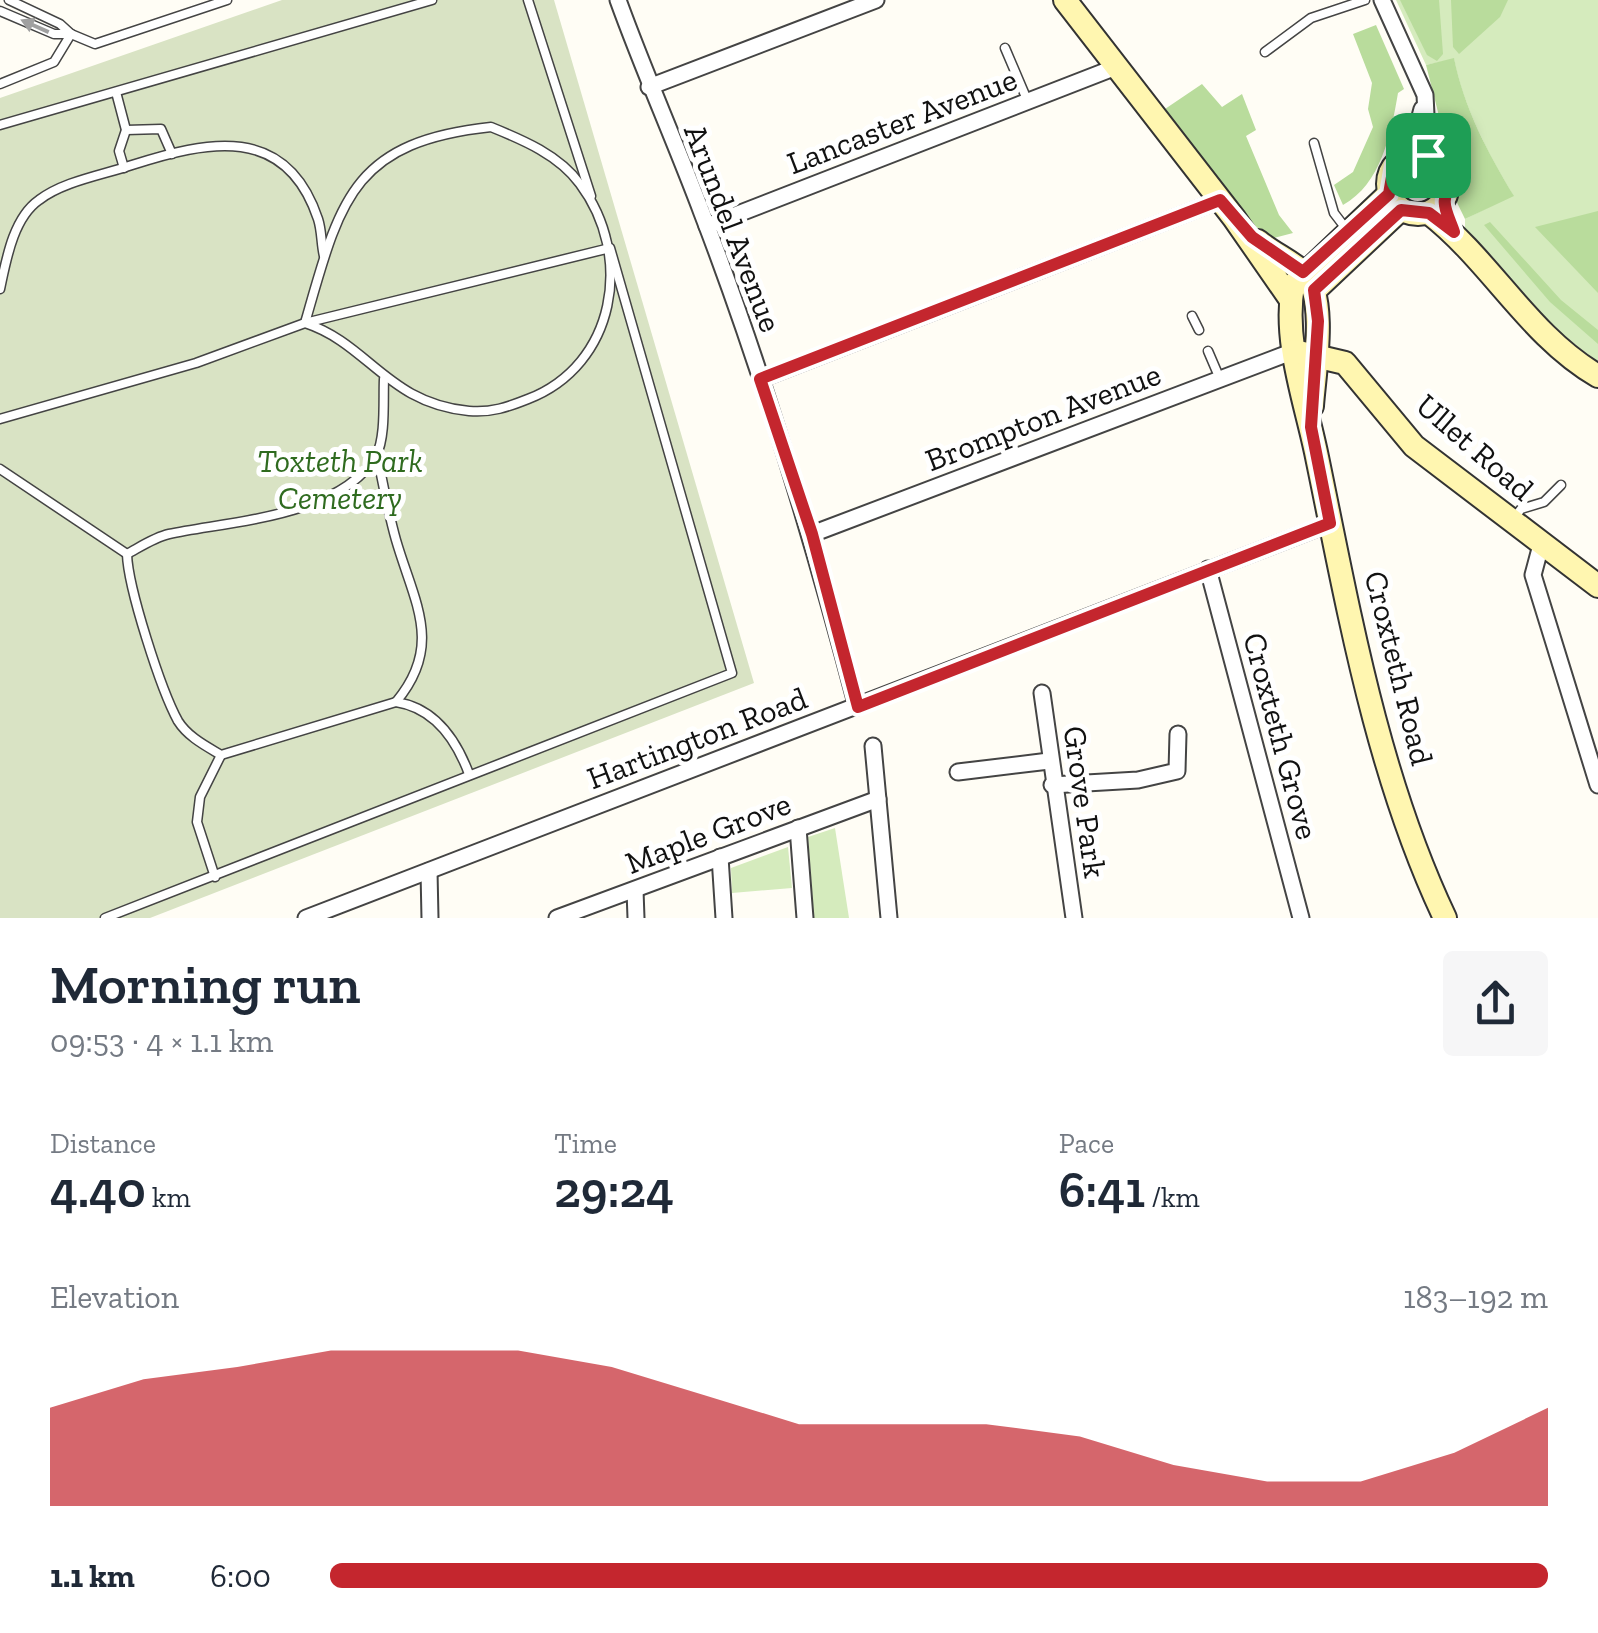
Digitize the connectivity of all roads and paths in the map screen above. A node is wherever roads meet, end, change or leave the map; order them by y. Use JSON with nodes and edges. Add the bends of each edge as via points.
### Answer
{"nodes":[{"id":1,"x":9,"y":0,"type":"edge"},
{"id":2,"x":227,"y":0,"type":"edge"},
{"id":3,"x":432,"y":0,"type":"edge"},
{"id":4,"x":528,"y":0,"type":"edge"},
{"id":5,"x":618,"y":0,"type":"edge"},
{"id":6,"x":876,"y":0,"type":"edge"},
{"id":7,"x":1365,"y":0,"type":"edge"},
{"id":8,"x":1382,"y":0,"type":"edge"},
{"id":9,"x":1069,"y":1,"type":"edge"},
{"id":10,"x":0,"y":11,"type":"edge"},
{"id":11,"x":71,"y":34,"type":"junction"},
{"id":12,"x":1005,"y":48,"type":"dead end"},
{"id":13,"x":1264,"y":52,"type":"dead end"},
{"id":14,"x":1116,"y":67,"type":"junction"},
{"id":15,"x":0,"y":84,"type":"edge"},
{"id":16,"x":650,"y":87,"type":"junction"},
{"id":17,"x":116,"y":92,"type":"junction"},
{"id":18,"x":1028,"y":102,"type":"junction"},
{"id":19,"x":0,"y":125,"type":"edge"},
{"id":20,"x":126,"y":130,"type":"junction"},
{"id":21,"x":1314,"y":143,"type":"dead end"},
{"id":22,"x":172,"y":154,"type":"junction"},
{"id":23,"x":1419,"y":155,"type":"junction"},
{"id":24,"x":124,"y":168,"type":"junction"},
{"id":25,"x":1395,"y":202,"type":"junction"},
{"id":26,"x":594,"y":205,"type":"junction"},
{"id":27,"x":1436,"y":207,"type":"junction"},
{"id":28,"x":1227,"y":209,"type":"junction"},
{"id":29,"x":707,"y":226,"type":"junction"},
{"id":30,"x":1348,"y":230,"type":"junction"},
{"id":31,"x":1372,"y":238,"type":"junction"},
{"id":32,"x":610,"y":248,"type":"junction"},
{"id":33,"x":325,"y":258,"type":"junction"},
{"id":34,"x":1298,"y":287,"type":"junction"},
{"id":35,"x":0,"y":290,"type":"edge"},
{"id":36,"x":1192,"y":316,"type":"dead end"},
{"id":37,"x":305,"y":323,"type":"junction"},
{"id":38,"x":1198,"y":330,"type":"dead end"},
{"id":39,"x":1208,"y":352,"type":"dead end"},
{"id":40,"x":1304,"y":353,"type":"junction"},
{"id":41,"x":1598,"y":376,"type":"edge"},
{"id":42,"x":384,"y":379,"type":"junction"},
{"id":43,"x":760,"y":379,"type":"junction"},
{"id":44,"x":1220,"y":380,"type":"junction"},
{"id":45,"x":0,"y":419,"type":"edge"},
{"id":46,"x":377,"y":455,"type":"junction"},
{"id":47,"x":0,"y":469,"type":"edge"},
{"id":48,"x":10,"y":477,"type":"junction"},
{"id":49,"x":0,"y":484,"type":"edge"},
{"id":50,"x":1561,"y":486,"type":"dead end"},
{"id":51,"x":1511,"y":522,"type":"junction"},
{"id":52,"x":1330,"y":523,"type":"junction"},
{"id":53,"x":812,"y":534,"type":"junction"},
{"id":54,"x":1541,"y":545,"type":"junction"},
{"id":55,"x":127,"y":554,"type":"junction"},
{"id":56,"x":1208,"y":569,"type":"junction"},
{"id":57,"x":1598,"y":586,"type":"edge"},
{"id":58,"x":1042,"y":692,"type":"dead end"},
{"id":59,"x":396,"y":702,"type":"junction"},
{"id":60,"x":858,"y":707,"type":"junction"},
{"id":61,"x":1178,"y":734,"type":"dead end"},
{"id":62,"x":873,"y":746,"type":"dead end"},
{"id":63,"x":222,"y":754,"type":"junction"},
{"id":64,"x":1049,"y":761,"type":"junction"},
{"id":65,"x":958,"y":772,"type":"dead end"},
{"id":66,"x":469,"y":774,"type":"junction"},
{"id":67,"x":1598,"y":784,"type":"edge"},
{"id":68,"x":1052,"y":785,"type":"junction"},
{"id":69,"x":878,"y":799,"type":"junction"},
{"id":70,"x":798,"y":828,"type":"junction"},
{"id":71,"x":720,"y":857,"type":"junction"},
{"id":72,"x":429,"y":871,"type":"junction"},
{"id":73,"x":215,"y":877,"type":"junction"},
{"id":74,"x":635,"y":890,"type":"junction"},
{"id":75,"x":332,"y":913,"type":"edge"},
{"id":76,"x":105,"y":918,"type":"edge"},
{"id":77,"x":306,"y":918,"type":"edge"},
{"id":78,"x":430,"y":918,"type":"edge"},
{"id":79,"x":557,"y":918,"type":"edge"},
{"id":80,"x":636,"y":918,"type":"edge"},
{"id":81,"x":724,"y":918,"type":"edge"},
{"id":82,"x":805,"y":918,"type":"edge"},
{"id":83,"x":889,"y":918,"type":"edge"},
{"id":84,"x":1074,"y":918,"type":"edge"},
{"id":85,"x":1301,"y":918,"type":"edge"},
{"id":86,"x":1445,"y":918,"type":"edge"}],
"edges":[{"from":1,"to":11,"type":"lane"},
{"from":2,"to":11,"type":"lane","via":[[116,40],[95,44]]},
{"from":3,"to":17,"type":"lane"},
{"from":4,"to":26,"type":"lane"},
{"from":5,"to":16,"type":"street","name":"Arundel Avenue"},
{"from":6,"to":16,"type":"street"},
{"from":7,"to":13,"type":"lane","via":[[1310,18]]},
{"from":8,"to":23,"type":"street","via":[[1425,95]]},
{"from":9,"to":14,"type":"main road"},
{"from":11,"to":10,"type":"lane","one_way":true,"via":[[54,34]]},
{"from":11,"to":15,"type":"lane","via":[[54,62]]},
{"from":12,"to":18,"type":"lane"},
{"from":14,"to":18,"type":"street","name":"Lancaster Avenue"},
{"from":14,"to":28,"type":"main road"},
{"from":16,"to":29,"type":"street","name":"Arundel Avenue"},
{"from":17,"to":19,"type":"lane"},
{"from":17,"to":20,"type":"lane"},
{"from":18,"to":29,"type":"street","name":"Lancaster Avenue"},
{"from":20,"to":22,"type":"lane","via":[[161,129]]},
{"from":20,"to":24,"type":"lane","via":[[119,151]]},
{"from":21,"to":30,"type":"lane","via":[[1334,212]]},
{"from":22,"to":24,"type":"lane"},
{"from":22,"to":33,"type":"lane","via":[[226,143],[275,160],[304,189]]},
{"from":23,"to":25,"type":"main road","via":[[1394,165]]},
{"from":23,"to":27,"type":"main road","via":[[1446,172],[1448,188]]},
{"from":24,"to":35,"type":"lane","via":[[38,200],[16,229]]},
{"from":25,"to":27,"type":"main road"},
{"from":25,"to":30,"type":"main road"},
{"from":25,"to":31,"type":"main road"},
{"from":26,"to":32,"type":"lane"},
{"from":26,"to":33,"type":"lane","via":[[578,180],[524,140],[492,127],[455,131],[422,138],[384,158],[358,183],[336,220]]},
{"from":27,"to":41,"type":"main road","via":[[1546,337]]},
{"from":28,"to":34,"type":"main road"},
{"from":28,"to":43,"type":"street"},
{"from":29,"to":43,"type":"street","name":"Arundel Avenue"},
{"from":30,"to":31,"type":"main road"},
{"from":30,"to":34,"type":"main road"},
{"from":31,"to":34,"type":"main road"},
{"from":32,"to":37,"type":"lane"},
{"from":32,"to":42,"type":"lane","via":[[611,292],[601,334],[577,370],[541,394],[500,410],[472,411],[428,404]]},
{"from":32,"to":66,"type":"lane","via":[[732,673]]},
{"from":33,"to":37,"type":"lane"},
{"from":34,"to":40,"type":"main road","name":"Croxteth Road"},
{"from":36,"to":38,"type":"lane"},
{"from":37,"to":42,"type":"lane","via":[[336,338]]},
{"from":37,"to":45,"type":"lane","via":[[196,363]]},
{"from":39,"to":44,"type":"lane"},
{"from":40,"to":44,"type":"street","name":"Brompton Avenue"},
{"from":40,"to":51,"type":"main road","name":"Ullet Road","via":[[1346,363],[1414,446]]},
{"from":40,"to":52,"type":"main road","name":"Croxteth Road"},
{"from":42,"to":46,"type":"lane"},
{"from":43,"to":53,"type":"street","name":"Arundel Avenue"},
{"from":44,"to":53,"type":"street","name":"Brompton Avenue"},
{"from":46,"to":55,"type":"lane","via":[[312,505],[164,535]]},
{"from":46,"to":59,"type":"lane","via":[[422,616],[423,649],[414,680]]},
{"from":47,"to":48,"type":"lane"},
{"from":48,"to":49,"type":"lane"},
{"from":48,"to":55,"type":"lane"},
{"from":50,"to":51,"type":"lane"},
{"from":51,"to":54,"type":"main road","name":"Ullet Road"},
{"from":52,"to":56,"type":"street","name":"Hartington Road"},
{"from":52,"to":86,"type":"main road","name":"Croxteth Road","via":[[1374,712],[1419,864]]},
{"from":53,"to":60,"type":"street","name":"Arundel Avenue"},
{"from":54,"to":57,"type":"main road","name":"Ullet Road"},
{"from":54,"to":67,"type":"street","via":[[1533,575]]},
{"from":55,"to":63,"type":"lane","via":[[179,722]]},
{"from":56,"to":60,"type":"street","name":"Hartington Road"},
{"from":56,"to":85,"type":"street","name":"Croxteth Grove"},
{"from":58,"to":64,"type":"street","name":"Grove Park"},
{"from":59,"to":63,"type":"lane"},
{"from":59,"to":66,"type":"lane","via":[[430,715],[445,729]]},
{"from":60,"to":72,"type":"street","name":"Hartington Road"},
{"from":61,"to":68,"type":"street","via":[[1176,771]]},
{"from":62,"to":69,"type":"street"},
{"from":63,"to":73,"type":"lane","via":[[200,797],[198,822]]},
{"from":64,"to":65,"type":"street"},
{"from":64,"to":68,"type":"street","name":"Grove Park"},
{"from":66,"to":73,"type":"lane"},
{"from":68,"to":84,"type":"street","name":"Grove Park"},
{"from":69,"to":70,"type":"street","name":"Maple Grove"},
{"from":69,"to":83,"type":"street"},
{"from":70,"to":71,"type":"street","name":"Maple Grove"},
{"from":70,"to":82,"type":"street"},
{"from":71,"to":74,"type":"street","name":"Maple Grove"},
{"from":71,"to":81,"type":"street"},
{"from":72,"to":75,"type":"street","name":"Hartington Road"},
{"from":72,"to":78,"type":"street"},
{"from":73,"to":76,"type":"lane"},
{"from":74,"to":79,"type":"street","name":"Maple Grove"},
{"from":74,"to":80,"type":"street"},
{"from":75,"to":77,"type":"street","name":"Hartington Road"}]}
